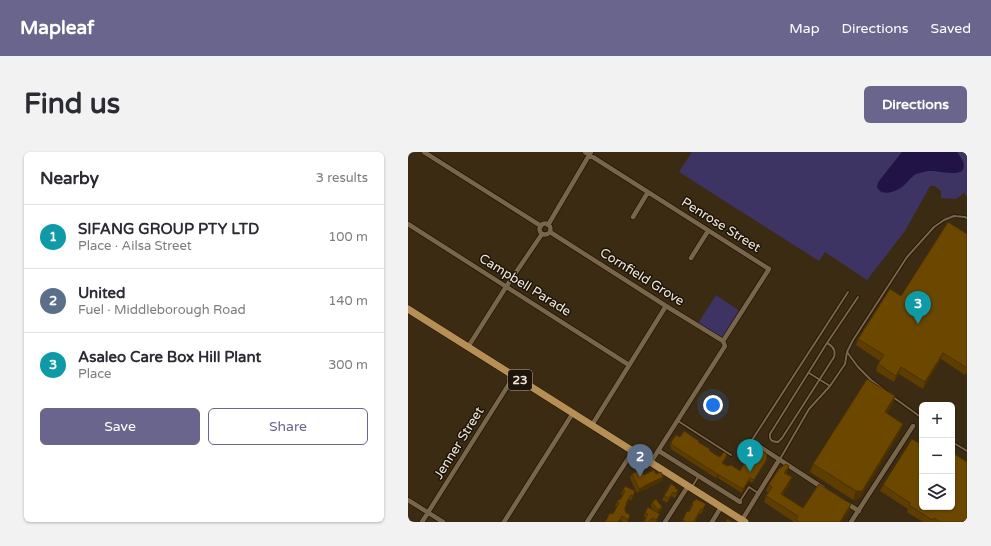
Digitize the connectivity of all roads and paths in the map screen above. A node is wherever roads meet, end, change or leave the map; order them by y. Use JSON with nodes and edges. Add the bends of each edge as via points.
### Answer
{"nodes":[{"id":1,"x":424,"y":152,"type":"edge"},
{"id":2,"x":585,"y":152,"type":"edge"},
{"id":3,"x":591,"y":153,"type":"edge"},
{"id":4,"x":648,"y":192,"type":"junction"},
{"id":5,"x":633,"y":217,"type":"dead end"},
{"id":6,"x":967,"y":218,"type":"edge"},
{"id":7,"x":408,"y":224,"type":"edge"},
{"id":8,"x":548,"y":225,"type":"junction"},
{"id":9,"x":540,"y":226,"type":"junction"},
{"id":10,"x":708,"y":231,"type":"junction"},
{"id":11,"x":550,"y":232,"type":"junction"},
{"id":12,"x":542,"y":234,"type":"junction"},
{"id":13,"x":691,"y":258,"type":"dead end"},
{"id":14,"x":506,"y":286,"type":"junction"},
{"id":15,"x":848,"y":292,"type":"dead end"},
{"id":16,"x":858,"y":297,"type":"dead end"},
{"id":17,"x":666,"y":306,"type":"junction"},
{"id":18,"x":408,"y":309,"type":"edge"},
{"id":19,"x":723,"y":341,"type":"junction"},
{"id":20,"x":827,"y":343,"type":"junction"},
{"id":21,"x":468,"y":347,"type":"junction"},
{"id":22,"x":847,"y":352,"type":"junction"},
{"id":23,"x":629,"y":365,"type":"junction"},
{"id":24,"x":809,"y":372,"type":"junction"},
{"id":25,"x":514,"y":376,"type":"junction"},
{"id":26,"x":820,"y":379,"type":"junction"},
{"id":27,"x":830,"y":386,"type":"junction"},
{"id":28,"x":573,"y":413,"type":"junction"},
{"id":29,"x":919,"y":416,"type":"edge"},
{"id":30,"x":678,"y":421,"type":"junction"},
{"id":31,"x":592,"y":425,"type":"junction"},
{"id":32,"x":914,"y":426,"type":"dead end"},
{"id":33,"x":751,"y":441,"type":"joint"},
{"id":34,"x":955,"y":444,"type":"edge"},
{"id":35,"x":633,"y":451,"type":"junction"},
{"id":36,"x":658,"y":451,"type":"junction"},
{"id":37,"x":967,"y":451,"type":"edge"},
{"id":38,"x":731,"y":455,"type":"dead end"},
{"id":39,"x":779,"y":460,"type":"junction"},
{"id":40,"x":651,"y":462,"type":"junction"},
{"id":41,"x":699,"y":476,"type":"junction"},
{"id":42,"x":690,"y":487,"type":"junction"},
{"id":43,"x":826,"y":490,"type":"edge"},
{"id":44,"x":758,"y":493,"type":"junction"},
{"id":45,"x":839,"y":498,"type":"edge"},
{"id":46,"x":408,"y":500,"type":"edge"},
{"id":47,"x":740,"y":502,"type":"joint"},
{"id":48,"x":721,"y":507,"type":"junction"},
{"id":49,"x":859,"y":511,"type":"junction"},
{"id":50,"x":428,"y":512,"type":"junction"},
{"id":51,"x":743,"y":521,"type":"edge"},
{"id":52,"x":422,"y":522,"type":"edge"},
{"id":53,"x":443,"y":522,"type":"edge"},
{"id":54,"x":504,"y":522,"type":"edge"},
{"id":55,"x":588,"y":522,"type":"edge"},
{"id":56,"x":665,"y":522,"type":"edge"},
{"id":57,"x":712,"y":522,"type":"edge"},
{"id":58,"x":851,"y":522,"type":"edge"}],
"edges":[{"from":1,"to":9,"type":"street"},
{"from":2,"to":3,"type":"street","name":"Penrose Street"},
{"from":3,"to":4,"type":"street","name":"Penrose Street"},
{"from":3,"to":8,"type":"street"},
{"from":4,"to":5,"type":"street"},
{"from":4,"to":10,"type":"street","name":"Penrose Street"},
{"from":6,"to":22,"type":"lane","via":[[954,216],[944,220],[916,246]]},
{"from":7,"to":14,"type":"street","name":"Campbell Parade"},
{"from":8,"to":9,"type":"street"},
{"from":8,"to":11,"type":"street"},
{"from":9,"to":12,"type":"street"},
{"from":10,"to":13,"type":"street"},
{"from":10,"to":19,"type":"street","name":"Penrose Street","via":[[768,269]]},
{"from":11,"to":12,"type":"street"},
{"from":11,"to":17,"type":"street","name":"Cornfield Grove"},
{"from":12,"to":14,"type":"street"},
{"from":14,"to":21,"type":"street"},
{"from":14,"to":23,"type":"street","name":"Campbell Parade"},
{"from":15,"to":33,"type":"lane"},
{"from":16,"to":20,"type":"lane"},
{"from":17,"to":19,"type":"street","name":"Cornfield Grove"},
{"from":17,"to":23,"type":"street"},
{"from":18,"to":21,"type":"main road","number":"23"},
{"from":19,"to":30,"type":"street","via":[[725,346]]},
{"from":20,"to":24,"type":"lane"},
{"from":20,"to":26,"type":"lane","via":[[832,346],[835,353]]},
{"from":21,"to":25,"type":"main road","number":"23"},
{"from":22,"to":27,"type":"lane","via":[[845,364]]},
{"from":22,"to":29,"type":"lane","via":[[871,380]]},
{"from":23,"to":31,"type":"street"},
{"from":24,"to":26,"type":"lane"},
{"from":24,"to":26,"type":"lane","via":[[770,434],[774,442],[782,438]]},
{"from":25,"to":28,"type":"main road","number":"23"},
{"from":25,"to":50,"type":"street","name":"Jenner Street"},
{"from":26,"to":27,"type":"lane"},
{"from":27,"to":39,"type":"lane","via":[[809,409]]},
{"from":28,"to":31,"type":"main road","number":"23"},
{"from":28,"to":54,"type":"street"},
{"from":30,"to":36,"type":"street"},
{"from":30,"to":38,"type":"lane"},
{"from":31,"to":35,"type":"main road","number":"23"},
{"from":32,"to":49,"type":"street"},
{"from":33,"to":39,"type":"street"},
{"from":34,"to":37,"type":"lane"},
{"from":35,"to":40,"type":"main road","number":"23"},
{"from":35,"to":55,"type":"street"},
{"from":36,"to":40,"type":"street"},
{"from":36,"to":41,"type":"street"},
{"from":39,"to":43,"type":"street"},
{"from":39,"to":44,"type":"street"},
{"from":40,"to":42,"type":"main road","number":"23"},
{"from":41,"to":42,"type":"lane"},
{"from":41,"to":47,"type":"street"},
{"from":42,"to":48,"type":"main road","number":"23"},
{"from":42,"to":56,"type":"street"},
{"from":44,"to":47,"type":"lane","via":[[749,487]]},
{"from":44,"to":51,"type":"street"},
{"from":45,"to":49,"type":"street"},
{"from":46,"to":50,"type":"street"},
{"from":48,"to":51,"type":"main road","number":"23"},
{"from":48,"to":57,"type":"street"},
{"from":49,"to":58,"type":"street"},
{"from":50,"to":52,"type":"street","name":"Jenner Street"},
{"from":50,"to":53,"type":"street"}]}
